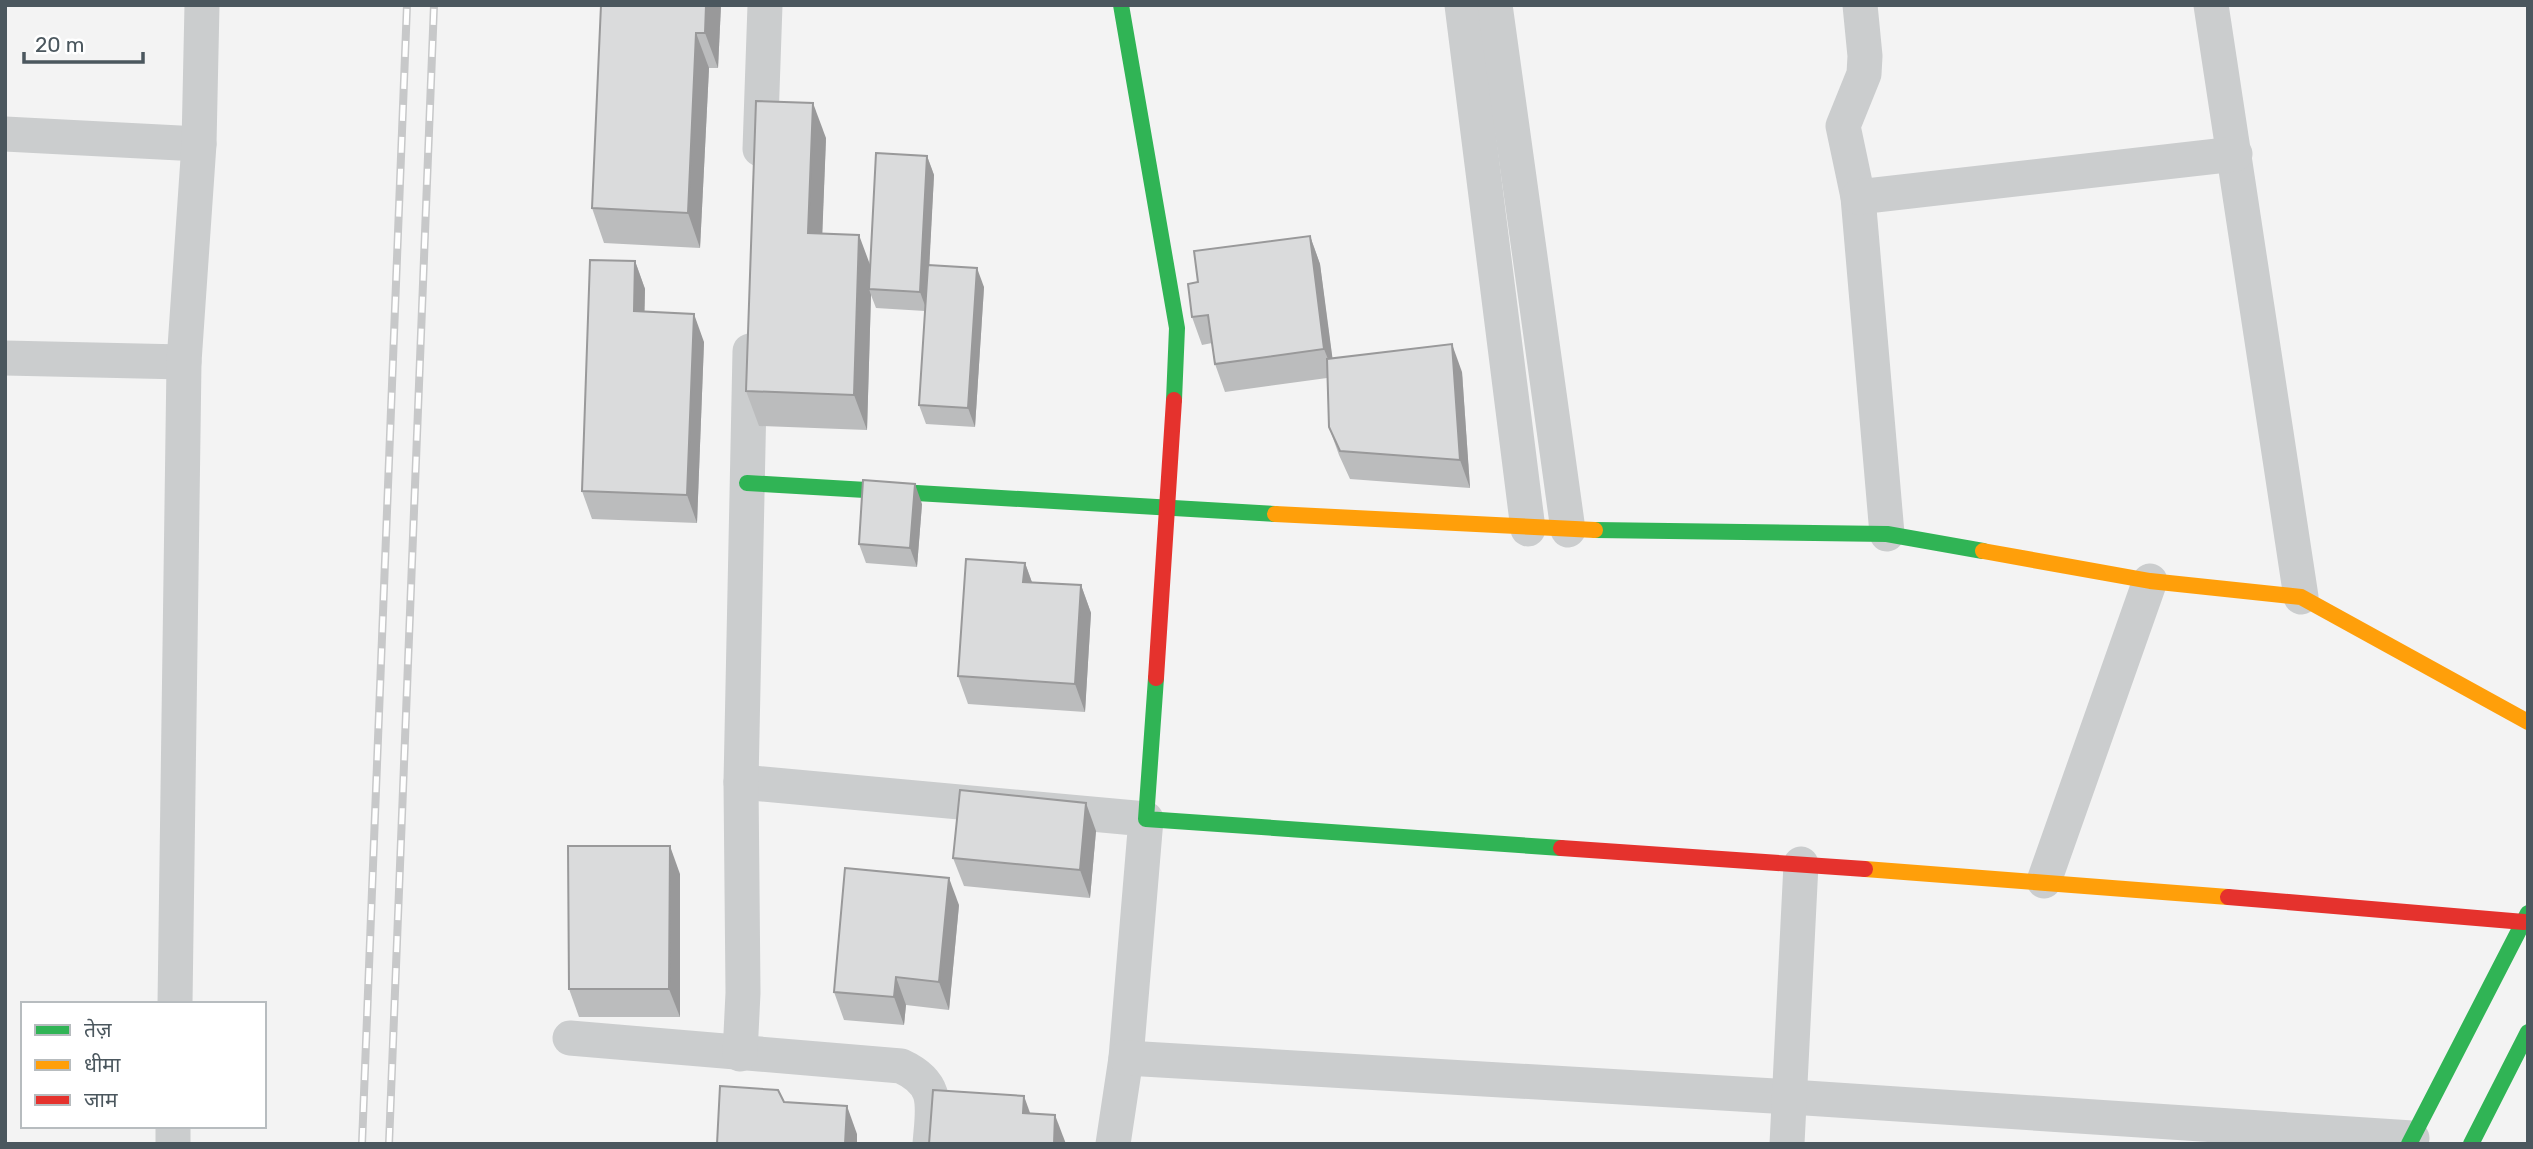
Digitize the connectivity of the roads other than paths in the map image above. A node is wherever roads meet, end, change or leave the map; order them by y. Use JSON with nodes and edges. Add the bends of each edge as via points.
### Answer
{"nodes":[{"id":1,"x":202,"y":5,"type":"edge"},
{"id":2,"x":765,"y":5,"type":"edge"},
{"id":3,"x":1121,"y":5,"type":"edge"},
{"id":4,"x":1462,"y":5,"type":"edge"},
{"id":5,"x":1496,"y":5,"type":"edge"},
{"id":6,"x":1860,"y":5,"type":"edge"},
{"id":7,"x":2211,"y":5,"type":"edge"},
{"id":8,"x":5,"y":134,"type":"edge"},
{"id":9,"x":199,"y":144,"type":"junction"},
{"id":10,"x":2235,"y":154,"type":"junction"},
{"id":11,"x":757,"y":185,"type":"edge"},
{"id":12,"x":1858,"y":197,"type":"junction"},
{"id":13,"x":751,"y":315,"type":"edge"},
{"id":14,"x":5,"y":358,"type":"edge"},
{"id":15,"x":184,"y":362,"type":"junction"},
{"id":16,"x":747,"y":483,"type":"junction"},
{"id":17,"x":1168,"y":507,"type":"junction"},
{"id":18,"x":1528,"y":529,"type":"junction"},
{"id":19,"x":1569,"y":530,"type":"junction"},
{"id":20,"x":1887,"y":534,"type":"junction"},
{"id":21,"x":2150,"y":581,"type":"junction"},
{"id":22,"x":2301,"y":597,"type":"junction"},
{"id":23,"x":2528,"y":722,"type":"edge"},
{"id":24,"x":741,"y":782,"type":"junction"},
{"id":25,"x":1146,"y":819,"type":"junction"},
{"id":26,"x":1801,"y":864,"type":"junction"},
{"id":27,"x":2045,"y":881,"type":"junction"},
{"id":28,"x":2526,"y":917,"type":"edge"},
{"id":29,"x":175,"y":1002,"type":"edge"},
{"id":30,"x":2528,"y":1032,"type":"edge"},
{"id":31,"x":570,"y":1038,"type":"dead end"},
{"id":32,"x":740,"y":1054,"type":"junction"},
{"id":33,"x":1126,"y":1058,"type":"junction"},
{"id":34,"x":1791,"y":1097,"type":"junction"},
{"id":35,"x":2410,"y":1141,"type":"edge"},
{"id":36,"x":930,"y":1144,"type":"edge"},
{"id":37,"x":1112,"y":1144,"type":"edge"},
{"id":38,"x":1787,"y":1144,"type":"edge"},
{"id":39,"x":2471,"y":1144,"type":"edge"}],
"edges":[{"from":1,"to":9,"type":"street"},
{"from":2,"to":11,"type":"street"},
{"from":3,"to":17,"type":"main road","via":[[1177,328]]},
{"from":4,"to":18,"type":"street"},
{"from":5,"to":19,"type":"street"},
{"from":6,"to":12,"type":"street","via":[[1864,74],[1843,126]]},
{"from":7,"to":10,"type":"street"},
{"from":8,"to":9,"type":"street"},
{"from":9,"to":15,"type":"street"},
{"from":10,"to":12,"type":"street"},
{"from":10,"to":22,"type":"street"},
{"from":12,"to":20,"type":"street"},
{"from":13,"to":16,"type":"street"},
{"from":14,"to":15,"type":"street"},
{"from":15,"to":29,"type":"street"},
{"from":16,"to":17,"type":"main road"},
{"from":16,"to":24,"type":"street"},
{"from":17,"to":18,"type":"main road"},
{"from":17,"to":25,"type":"main road"},
{"from":18,"to":19,"type":"main road"},
{"from":19,"to":20,"type":"main road"},
{"from":20,"to":21,"type":"main road"},
{"from":21,"to":22,"type":"main road"},
{"from":21,"to":27,"type":"street"},
{"from":22,"to":23,"type":"main road"},
{"from":24,"to":25,"type":"street"},
{"from":24,"to":32,"type":"street"},
{"from":25,"to":26,"type":"main road"},
{"from":25,"to":33,"type":"street"},
{"from":26,"to":27,"type":"main road"},
{"from":26,"to":34,"type":"street"},
{"from":27,"to":28,"type":"main road"},
{"from":28,"to":35,"type":"main road"},
{"from":30,"to":39,"type":"main road"},
{"from":31,"to":32,"type":"street"},
{"from":32,"to":36,"type":"street","via":[[901,1066],[919,1074],[930,1088],[933,1106]]},
{"from":33,"to":34,"type":"street"},
{"from":33,"to":37,"type":"street"},
{"from":34,"to":35,"type":"street"},
{"from":34,"to":38,"type":"street"}]}
